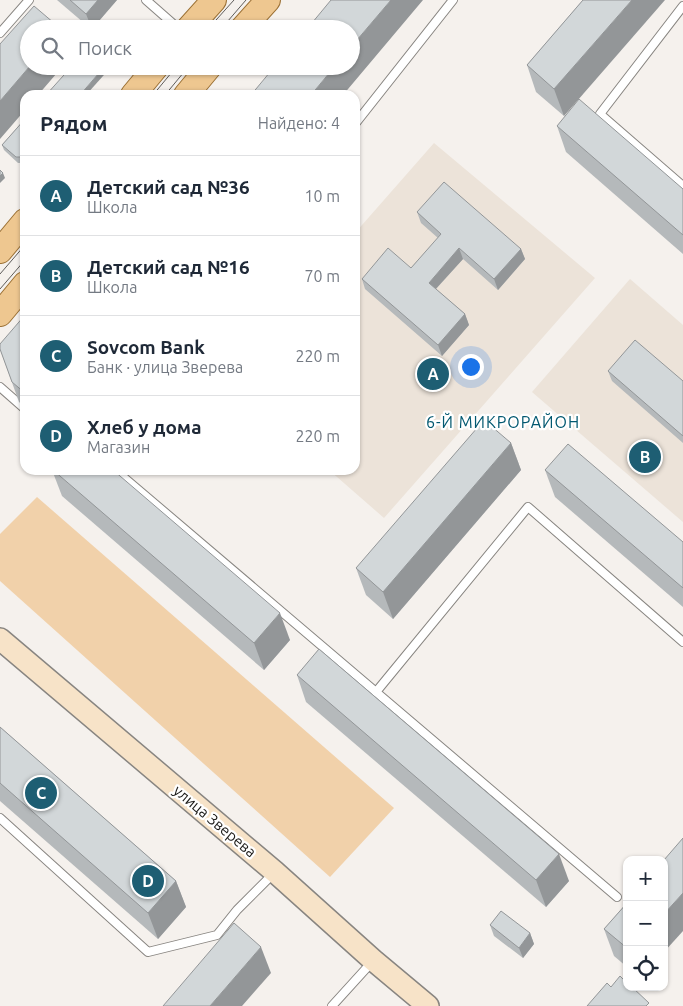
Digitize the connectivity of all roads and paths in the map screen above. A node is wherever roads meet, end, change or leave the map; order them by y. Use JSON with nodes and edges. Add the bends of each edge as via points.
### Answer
{"nodes":[{"id":1,"x":29,"y":0,"type":"edge"},
{"id":2,"x":146,"y":0,"type":"edge"},
{"id":3,"x":214,"y":0,"type":"edge"},
{"id":4,"x":268,"y":0,"type":"edge"},
{"id":5,"x":453,"y":0,"type":"edge"},
{"id":6,"x":683,"y":6,"type":"edge"},
{"id":7,"x":169,"y":20,"type":"edge"},
{"id":8,"x":196,"y":20,"type":"edge"},
{"id":9,"x":250,"y":20,"type":"edge"},
{"id":10,"x":0,"y":33,"type":"edge"},
{"id":11,"x":151,"y":75,"type":"edge"},
{"id":12,"x":203,"y":75,"type":"edge"},
{"id":13,"x":140,"y":90,"type":"edge"},
{"id":14,"x":190,"y":90,"type":"edge"},
{"id":15,"x":360,"y":118,"type":"edge"},
{"id":16,"x":683,"y":186,"type":"edge"},
{"id":17,"x":20,"y":227,"type":"edge"},
{"id":18,"x":0,"y":251,"type":"edge"},
{"id":19,"x":20,"y":290,"type":"edge"},
{"id":20,"x":0,"y":314,"type":"edge"},
{"id":21,"x":0,"y":387,"type":"edge"},
{"id":22,"x":20,"y":405,"type":"edge"},
{"id":23,"x":121,"y":475,"type":"edge"},
{"id":24,"x":0,"y":639,"type":"edge"},
{"id":25,"x":683,"y":642,"type":"edge"},
{"id":26,"x":376,"y":692,"type":"junction"},
{"id":27,"x":0,"y":818,"type":"edge"},
{"id":28,"x":275,"y":872,"type":"junction"},
{"id":29,"x":617,"y":897,"type":"dead end"},
{"id":30,"x":373,"y":960,"type":"junction"},
{"id":31,"x":332,"y":1006,"type":"edge"},
{"id":32,"x":428,"y":1006,"type":"edge"}],
"edges":[{"from":1,"to":10,"type":"lane"},
{"from":2,"to":7,"type":"lane"},
{"from":3,"to":8,"type":"main road"},
{"from":4,"to":9,"type":"main road"},
{"from":5,"to":15,"type":"lane"},
{"from":6,"to":16,"type":"lane","via":[[600,114]]},
{"from":11,"to":13,"type":"main road"},
{"from":12,"to":14,"type":"main road"},
{"from":17,"to":18,"type":"main road"},
{"from":19,"to":20,"type":"main road"},
{"from":21,"to":22,"type":"lane"},
{"from":23,"to":26,"type":"lane"},
{"from":24,"to":28,"type":"main road","name":"улица Зверева"},
{"from":25,"to":26,"type":"lane","via":[[528,507]]},
{"from":26,"to":29,"type":"lane"},
{"from":27,"to":28,"type":"lane","via":[[148,952],[219,939],[238,910]]},
{"from":28,"to":30,"type":"main road","name":"улица Зверева"},
{"from":30,"to":31,"type":"lane"},
{"from":30,"to":32,"type":"main road","name":"улица Зверева"}]}
